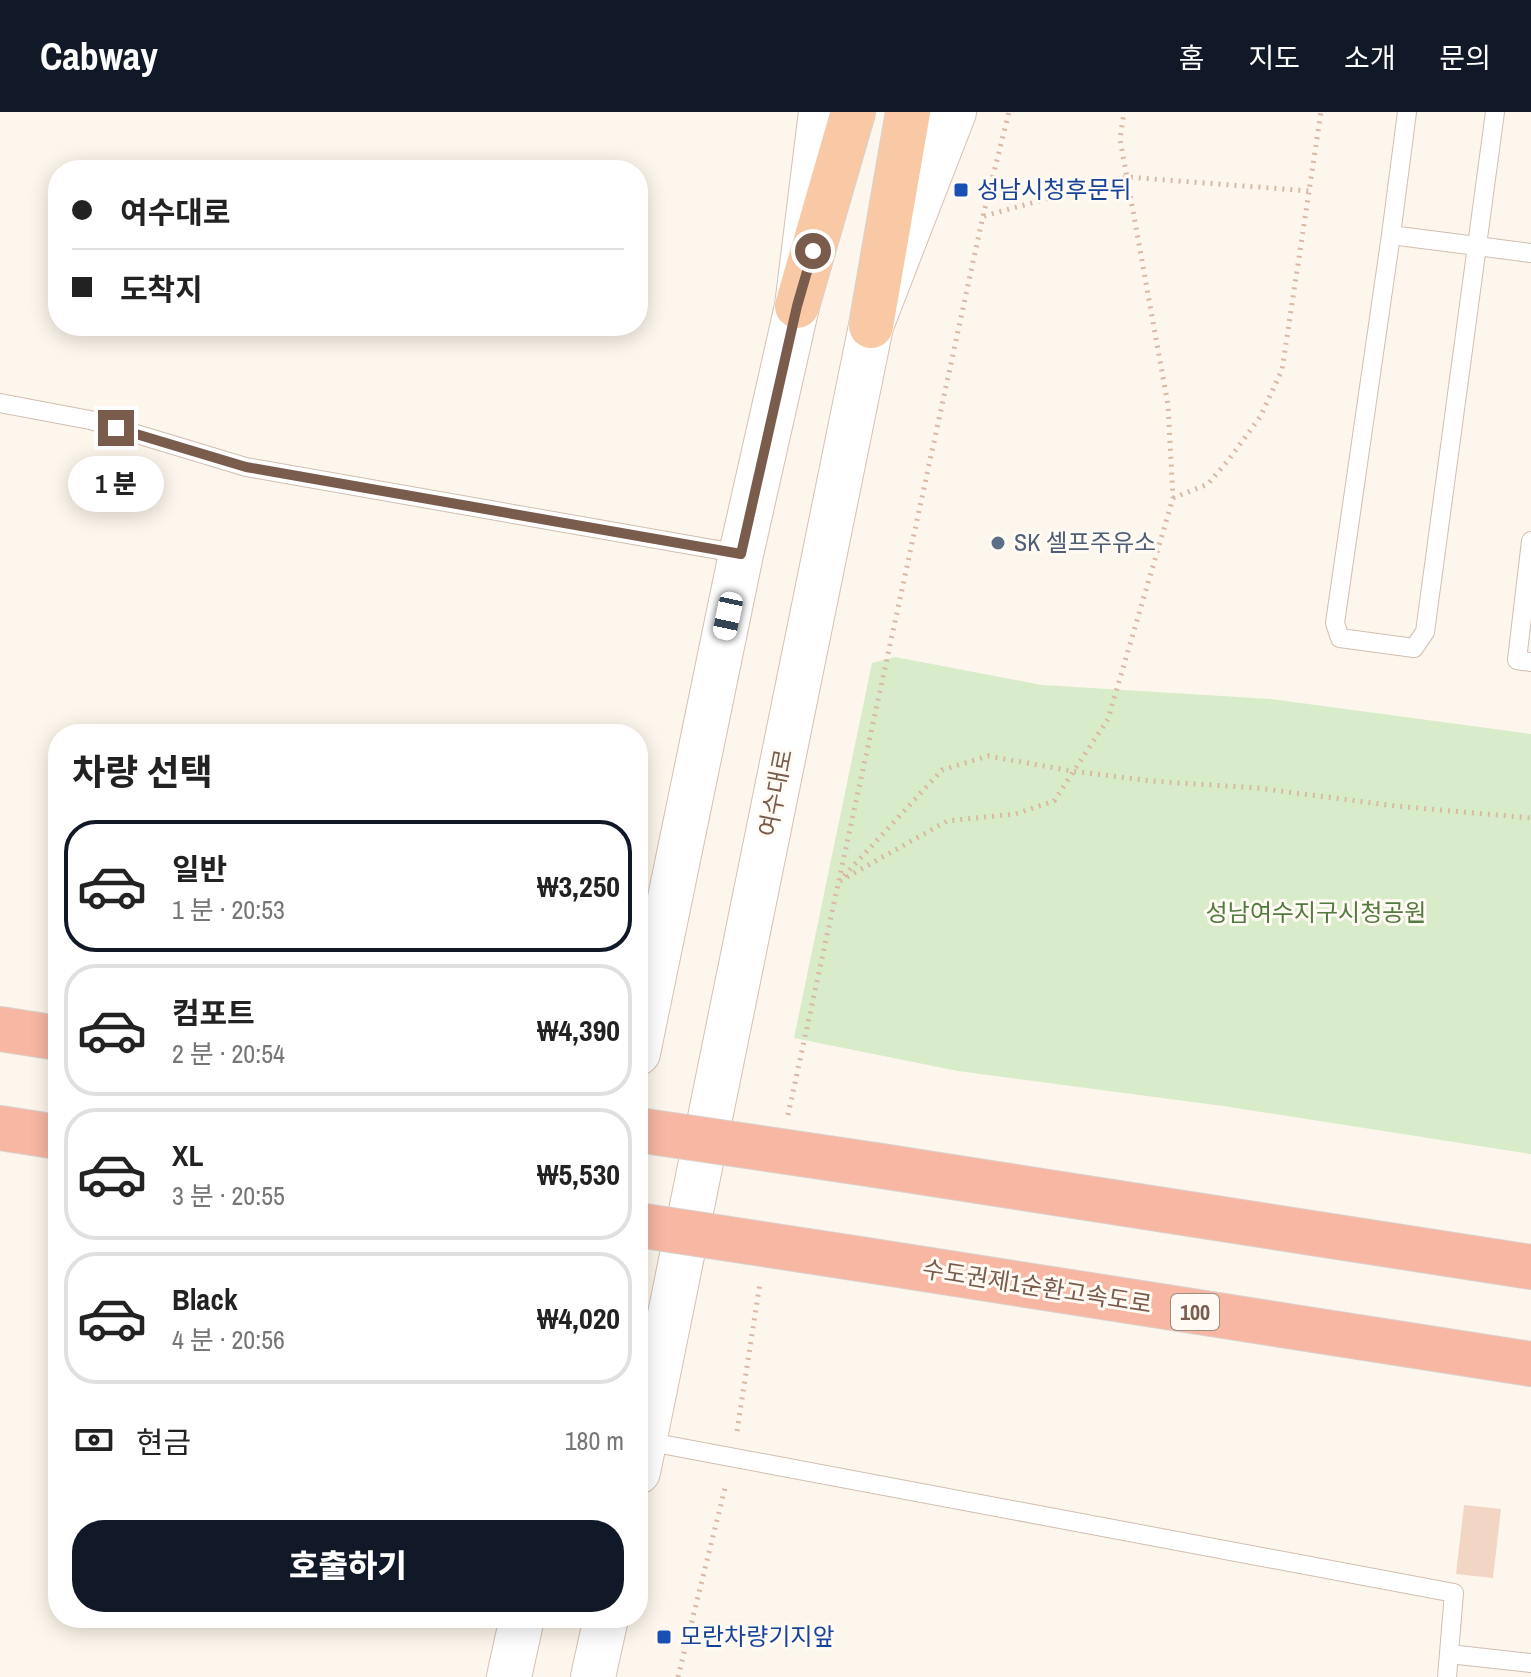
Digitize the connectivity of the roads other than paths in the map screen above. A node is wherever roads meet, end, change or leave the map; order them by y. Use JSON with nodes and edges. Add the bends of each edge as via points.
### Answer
{"nodes":[{"id":1,"x":821,"y":112,"type":"edge"},
{"id":2,"x":853,"y":112,"type":"edge"},
{"id":3,"x":908,"y":112,"type":"edge"},
{"id":4,"x":954,"y":112,"type":"edge"},
{"id":5,"x":1407,"y":112,"type":"edge"},
{"id":6,"x":1495,"y":112,"type":"edge"},
{"id":7,"x":1391,"y":235,"type":"junction"},
{"id":8,"x":1477,"y":246,"type":"junction"},
{"id":9,"x":1531,"y":253,"type":"edge"},
{"id":10,"x":797,"y":306,"type":"junction"},
{"id":11,"x":871,"y":326,"type":"junction"},
{"id":12,"x":0,"y":403,"type":"edge"},
{"id":13,"x":1531,"y":541,"type":"edge"},
{"id":14,"x":741,"y":554,"type":"junction"},
{"id":15,"x":1529,"y":569,"type":"edge"},
{"id":16,"x":1531,"y":662,"type":"edge"},
{"id":17,"x":648,"y":1005,"type":"edge"},
{"id":18,"x":0,"y":1029,"type":"edge"},
{"id":19,"x":48,"y":1036,"type":"edge"},
{"id":20,"x":0,"y":1128,"type":"edge"},
{"id":21,"x":648,"y":1131,"type":"edge"},
{"id":22,"x":48,"y":1135,"type":"edge"},
{"id":23,"x":648,"y":1227,"type":"edge"},
{"id":24,"x":1531,"y":1267,"type":"edge"},
{"id":25,"x":1531,"y":1364,"type":"edge"},
{"id":26,"x":648,"y":1423,"type":"edge"},
{"id":27,"x":648,"y":1457,"type":"edge"},
{"id":28,"x":520,"y":1628,"type":"edge"},
{"id":29,"x":604,"y":1628,"type":"edge"},
{"id":30,"x":1449,"y":1654,"type":"junction"},
{"id":31,"x":1531,"y":1663,"type":"edge"},
{"id":32,"x":509,"y":1677,"type":"edge"},
{"id":33,"x":593,"y":1677,"type":"edge"},
{"id":34,"x":1447,"y":1677,"type":"edge"}],
"edges":[{"from":1,"to":10,"type":"main road"},
{"from":2,"to":10,"type":"highway"},
{"from":3,"to":11,"type":"highway","name":"여수대로"},
{"from":4,"to":11,"type":"main road"},
{"from":5,"to":7,"type":"lane"},
{"from":6,"to":8,"type":"lane"},
{"from":7,"to":8,"type":"lane"},
{"from":7,"to":8,"type":"lane","via":[[1335,623],[1340,638],[1414,648],[1425,632]]},
{"from":8,"to":9,"type":"lane"},
{"from":10,"to":14,"type":"main road"},
{"from":11,"to":26,"type":"main road","name":"여수대로"},
{"from":12,"to":14,"type":"lane","via":[[90,420],[246,467]]},
{"from":13,"to":15,"type":"lane"},
{"from":14,"to":17,"type":"main road"},
{"from":15,"to":16,"type":"lane","via":[[1517,660]]},
{"from":18,"to":19,"type":"highway"},
{"from":20,"to":22,"type":"highway"},
{"from":21,"to":24,"type":"highway","bridge":true},
{"from":23,"to":25,"type":"highway","name":"수도권제1순환고속도로","number":"100","bridge":true},
{"from":27,"to":30,"type":"lane","via":[[732,1459],[1454,1593]]},
{"from":28,"to":32,"type":"main road"},
{"from":29,"to":33,"type":"main road"},
{"from":30,"to":31,"type":"lane"},
{"from":30,"to":34,"type":"lane"}]}
